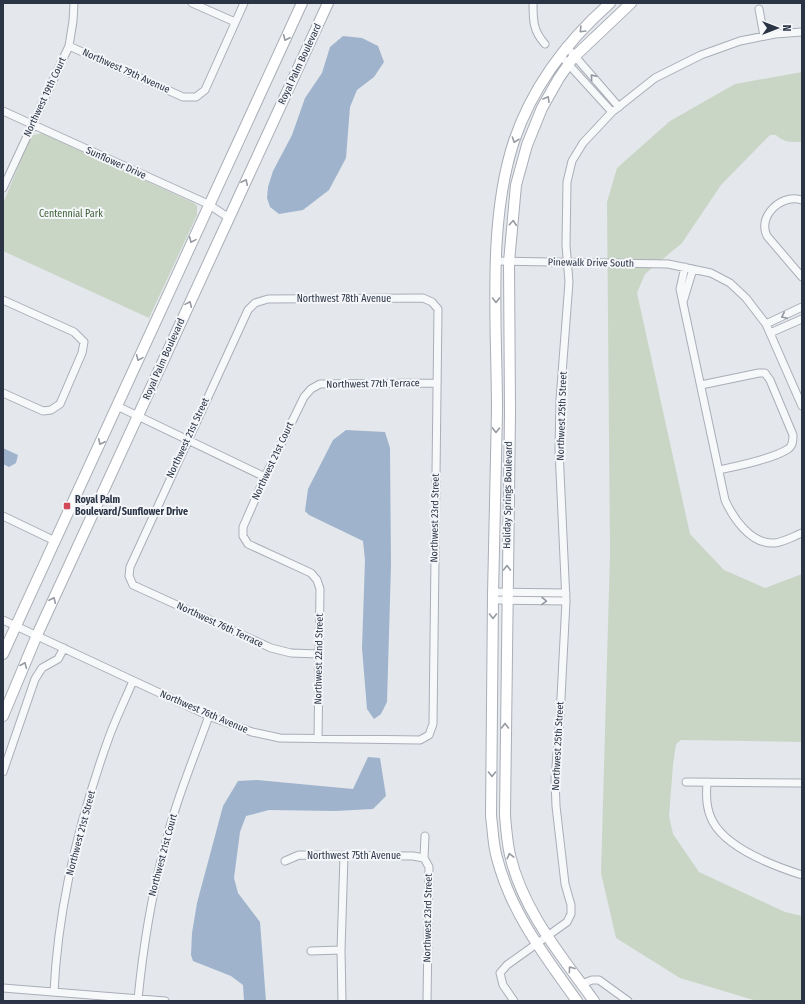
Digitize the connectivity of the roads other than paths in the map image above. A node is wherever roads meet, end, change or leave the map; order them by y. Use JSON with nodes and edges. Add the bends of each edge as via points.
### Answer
{"nodes":[{"id":1,"x":74,"y":3,"type":"edge"},
{"id":2,"x":192,"y":3,"type":"edge"},
{"id":3,"x":244,"y":3,"type":"edge"},
{"id":4,"x":302,"y":3,"type":"edge"},
{"id":5,"x":328,"y":3,"type":"edge"},
{"id":6,"x":534,"y":3,"type":"edge"},
{"id":7,"x":610,"y":3,"type":"edge"},
{"id":8,"x":630,"y":3,"type":"edge"},
{"id":9,"x":759,"y":9,"type":"dead end"},
{"id":10,"x":235,"y":22,"type":"junction"},
{"id":11,"x":802,"y":32,"type":"edge"},
{"id":12,"x":764,"y":36,"type":"junction"},
{"id":13,"x":545,"y":44,"type":"dead end"},
{"id":14,"x":69,"y":46,"type":"junction"},
{"id":15,"x":566,"y":46,"type":"junction"},
{"id":16,"x":560,"y":55,"type":"junction"},
{"id":17,"x":575,"y":56,"type":"junction"},
{"id":18,"x":568,"y":65,"type":"junction"},
{"id":19,"x":619,"y":107,"type":"junction"},
{"id":20,"x":3,"y":111,"type":"edge"},
{"id":21,"x":612,"y":112,"type":"junction"},
{"id":22,"x":32,"y":124,"type":"junction"},
{"id":23,"x":3,"y":188,"type":"edge"},
{"id":24,"x":802,"y":200,"type":"edge"},
{"id":25,"x":208,"y":204,"type":"junction"},
{"id":26,"x":229,"y":218,"type":"junction"},
{"id":27,"x":496,"y":261,"type":"junction"},
{"id":28,"x":509,"y":262,"type":"junction"},
{"id":29,"x":568,"y":263,"type":"junction"},
{"id":30,"x":685,"y":267,"type":"junction"},
{"id":31,"x":693,"y":269,"type":"junction"},
{"id":32,"x":802,"y":277,"type":"edge"},
{"id":33,"x":3,"y":300,"type":"edge"},
{"id":34,"x":432,"y":302,"type":"joint"},
{"id":35,"x":683,"y":302,"type":"junction"},
{"id":36,"x":255,"y":303,"type":"joint"},
{"id":37,"x":802,"y":307,"type":"edge"},
{"id":38,"x":802,"y":319,"type":"edge"},
{"id":39,"x":766,"y":324,"type":"junction"},
{"id":40,"x":770,"y":332,"type":"junction"},
{"id":41,"x":437,"y":383,"type":"junction"},
{"id":42,"x":701,"y":385,"type":"junction"},
{"id":43,"x":311,"y":389,"type":"joint"},
{"id":44,"x":3,"y":393,"type":"edge"},
{"id":45,"x":117,"y":406,"type":"junction"},
{"id":46,"x":802,"y":406,"type":"edge"},
{"id":47,"x":138,"y":416,"type":"junction"},
{"id":48,"x":187,"y":439,"type":"junction"},
{"id":49,"x":719,"y":470,"type":"junction"},
{"id":50,"x":264,"y":477,"type":"junction"},
{"id":51,"x":3,"y":516,"type":"edge"},
{"id":52,"x":802,"y":533,"type":"edge"},
{"id":53,"x":55,"y":541,"type":"junction"},
{"id":54,"x":129,"y":576,"type":"joint"},
{"id":55,"x":317,"y":580,"type":"joint"},
{"id":56,"x":566,"y":593,"type":"junction"},
{"id":57,"x":493,"y":596,"type":"junction"},
{"id":58,"x":506,"y":596,"type":"junction"},
{"id":59,"x":566,"y":601,"type":"junction"},
{"id":60,"x":3,"y":620,"type":"edge"},
{"id":61,"x":16,"y":625,"type":"junction"},
{"id":62,"x":37,"y":635,"type":"junction"},
{"id":63,"x":64,"y":648,"type":"junction"},
{"id":64,"x":3,"y":654,"type":"edge"},
{"id":65,"x":319,"y":654,"type":"junction"},
{"id":66,"x":133,"y":681,"type":"junction"},
{"id":67,"x":3,"y":716,"type":"edge"},
{"id":68,"x":209,"y":716,"type":"junction"},
{"id":69,"x":429,"y":735,"type":"joint"},
{"id":70,"x":318,"y":739,"type":"junction"},
{"id":71,"x":3,"y":772,"type":"edge"},
{"id":72,"x":686,"y":782,"type":"dead end"},
{"id":73,"x":707,"y":782,"type":"junction"},
{"id":74,"x":802,"y":783,"type":"edge"},
{"id":75,"x":425,"y":836,"type":"dead end"},
{"id":76,"x":344,"y":856,"type":"junction"},
{"id":77,"x":424,"y":858,"type":"junction"},
{"id":78,"x":285,"y":861,"type":"dead end"},
{"id":79,"x":802,"y":875,"type":"edge"},
{"id":80,"x":546,"y":936,"type":"junction"},
{"id":81,"x":536,"y":944,"type":"junction"},
{"id":82,"x":341,"y":950,"type":"junction"},
{"id":83,"x":311,"y":951,"type":"dead end"},
{"id":84,"x":582,"y":984,"type":"junction"},
{"id":85,"x":3,"y":988,"type":"edge"},
{"id":86,"x":54,"y":992,"type":"junction"},
{"id":87,"x":622,"y":998,"type":"edge"},
{"id":88,"x":138,"y":999,"type":"junction"},
{"id":89,"x":165,"y":1001,"type":"edge"},
{"id":90,"x":342,"y":1001,"type":"edge"},
{"id":91,"x":427,"y":1001,"type":"edge"},
{"id":92,"x":514,"y":1001,"type":"edge"},
{"id":93,"x":577,"y":1001,"type":"edge"},
{"id":94,"x":594,"y":1001,"type":"edge"},
{"id":95,"x":628,"y":1001,"type":"edge"}],
"edges":[{"from":1,"to":14,"type":"street","name":"Northwest 19th Court"},
{"from":2,"to":10,"type":"street"},
{"from":3,"to":10,"type":"street"},
{"from":4,"to":25,"type":"street","one_way":true},
{"from":26,"to":5,"type":"street","name":"Royal Palm Boulevard","one_way":true},
{"from":6,"to":13,"type":"street","via":[[534,25],[537,36]]},
{"from":7,"to":15,"type":"street","name":"Holiday Springs Boulevard","one_way":true},
{"from":8,"to":17,"type":"street","name":"Holiday Springs Boulevard"},
{"from":9,"to":12,"type":"street"},
{"from":10,"to":14,"type":"street","name":"Northwest 79th Avenue","via":[[205,90],[196,97],[183,96]]},
{"from":11,"to":12,"type":"street"},
{"from":12,"to":19,"type":"street","via":[[740,41],[701,55],[655,78]]},
{"from":14,"to":22,"type":"street","name":"Northwest 19th Court"},
{"from":15,"to":16,"type":"street","name":"Holiday Springs Boulevard"},
{"from":15,"to":17,"type":"street"},
{"from":16,"to":18,"type":"street"},
{"from":16,"to":27,"type":"street","name":"Holiday Springs Boulevard","one_way":true,"via":[[530,102],[514,140],[502,183]]},
{"from":17,"to":18,"type":"street","name":"Holiday Springs Boulevard"},
{"from":19,"to":17,"type":"street","one_way":true},
{"from":18,"to":21,"type":"street"},
{"from":28,"to":18,"type":"street","name":"Holiday Springs Boulevard","one_way":true,"via":[[516,185],[527,145],[542,108]]},
{"from":19,"to":21,"type":"street"},
{"from":20,"to":22,"type":"street","name":"Sunflower Drive"},
{"from":21,"to":29,"type":"street","via":[[583,143],[572,161],[567,182]]},
{"from":22,"to":23,"type":"street","name":"Northwest 19th Court"},
{"from":22,"to":25,"type":"street","name":"Sunflower Drive"},
{"from":24,"to":32,"type":"street","via":[[782,200],[765,219],[764,228],[767,236]]},
{"from":25,"to":26,"type":"street","name":"Sunflower Drive"},
{"from":25,"to":45,"type":"street","one_way":true},
{"from":47,"to":26,"type":"street","name":"Royal Palm Boulevard","one_way":true},
{"from":27,"to":28,"type":"street","name":"Pinewalk Drive South"},
{"from":27,"to":57,"type":"street","name":"Holiday Springs Boulevard","one_way":true,"via":[[497,413]]},
{"from":28,"to":29,"type":"street","name":"Pinewalk Drive South"},
{"from":58,"to":28,"type":"street","name":"Holiday Springs Boulevard","one_way":true,"via":[[510,413]]},
{"from":29,"to":30,"type":"street","name":"Pinewalk Drive South","via":[[668,264]]},
{"from":29,"to":56,"type":"street","name":"Northwest 25th Street","via":[[559,450]]},
{"from":30,"to":31,"type":"street","name":"Pinewalk Drive South"},
{"from":30,"to":35,"type":"street","via":[[680,289]]},
{"from":31,"to":35,"type":"street"},
{"from":31,"to":39,"type":"street","name":"Pinewalk Drive South","via":[[711,273],[730,283],[746,298]]},
{"from":33,"to":44,"type":"street","via":[[74,332],[84,342],[82,353],[60,404],[51,410],[43,411]]},
{"from":34,"to":36,"type":"street","name":"Northwest 78th Avenue","via":[[423,298],[268,299]]},
{"from":34,"to":41,"type":"street","name":"Northwest 23rd Street","via":[[438,309]]},
{"from":35,"to":42,"type":"street"},
{"from":36,"to":48,"type":"street","name":"Northwest 21st Street","via":[[248,310]]},
{"from":37,"to":39,"type":"street","one_way":true},
{"from":38,"to":40,"type":"street"},
{"from":39,"to":40,"type":"street","name":"Pinewalk Drive South"},
{"from":40,"to":46,"type":"street","name":"Pinewalk Drive South"},
{"from":41,"to":43,"type":"street","name":"Northwest 77th Terrace","via":[[320,384]]},
{"from":41,"to":69,"type":"street","name":"Northwest 23rd Street","via":[[433,724]]},
{"from":42,"to":49,"type":"street"},
{"from":42,"to":49,"type":"street","via":[[765,373],[793,435],[789,449],[758,461]]},
{"from":43,"to":50,"type":"street","name":"Northwest 21st Court","via":[[304,397]]},
{"from":45,"to":47,"type":"street"},
{"from":45,"to":53,"type":"street","one_way":true},
{"from":47,"to":48,"type":"street"},
{"from":62,"to":47,"type":"street","name":"Royal Palm Boulevard","one_way":true},
{"from":48,"to":50,"type":"street"},
{"from":48,"to":54,"type":"street","name":"Northwest 21st Street","via":[[130,567]]},
{"from":49,"to":52,"type":"street","via":[[725,500],[735,519],[745,530],[755,537],[774,543]]},
{"from":50,"to":55,"type":"street","name":"Northwest 21st Court","via":[[243,527],[243,536],[248,544],[311,573]]},
{"from":51,"to":53,"type":"street"},
{"from":53,"to":61,"type":"street"},
{"from":54,"to":65,"type":"street","name":"Northwest 76th Terrace","via":[[133,585],[271,648],[291,653]]},
{"from":55,"to":65,"type":"street","name":"Northwest 22nd Street","via":[[320,589]]},
{"from":56,"to":58,"type":"street"},
{"from":56,"to":59,"type":"street","name":"Northwest 25th Street"},
{"from":57,"to":58,"type":"street"},
{"from":57,"to":81,"type":"street","name":"Holiday Springs Boulevard","one_way":true,"via":[[491,816],[496,858],[508,893]]},
{"from":58,"to":59,"type":"street","one_way":true},
{"from":80,"to":58,"type":"street","name":"Holiday Springs Boulevard","one_way":true,"via":[[521,888],[510,854],[504,815]]},
{"from":59,"to":80,"type":"street","name":"Northwest 25th Street","via":[[555,779],[565,884],[571,914],[567,922]]},
{"from":60,"to":61,"type":"street","name":"Northwest 76th Avenue"},
{"from":61,"to":62,"type":"street","name":"Northwest 76th Avenue"},
{"from":61,"to":64,"type":"street"},
{"from":62,"to":63,"type":"street","name":"Northwest 76th Avenue"},
{"from":67,"to":62,"type":"street","name":"Royal Palm Boulevard","one_way":true},
{"from":63,"to":66,"type":"street","name":"Northwest 76th Avenue"},
{"from":63,"to":71,"type":"street","via":[[58,659],[42,668],[35,679]]},
{"from":65,"to":70,"type":"street","name":"Northwest 22nd Street"},
{"from":66,"to":68,"type":"street","name":"Northwest 76th Avenue"},
{"from":66,"to":86,"type":"street","name":"Northwest 21st Street","via":[[108,739],[73,856],[61,916]]},
{"from":68,"to":70,"type":"street","name":"Northwest 76th Avenue","via":[[252,732],[280,738]]},
{"from":68,"to":88,"type":"street","name":"Northwest 21st Court","via":[[180,792],[164,847],[151,903]]},
{"from":69,"to":70,"type":"street","name":"Northwest 76th Avenue","via":[[420,740]]},
{"from":72,"to":73,"type":"street"},
{"from":73,"to":74,"type":"street"},
{"from":73,"to":79,"type":"street","via":[[708,809],[720,832],[750,853],[779,868]]},
{"from":75,"to":77,"type":"street","name":"Northwest 23rd Street"},
{"from":76,"to":77,"type":"street","name":"Northwest 75th Avenue"},
{"from":76,"to":78,"type":"street","name":"Northwest 75th Avenue","via":[[299,855]]},
{"from":76,"to":82,"type":"street"},
{"from":77,"to":91,"type":"street","name":"Northwest 23rd Street","via":[[429,867]]},
{"from":80,"to":81,"type":"street","name":"Northwest 25th Street"},
{"from":84,"to":80,"type":"street","name":"Holiday Springs Boulevard","one_way":true},
{"from":81,"to":92,"type":"street","name":"Northwest 25th Street","via":[[500,973],[503,985]]},
{"from":81,"to":93,"type":"street","name":"Holiday Springs Boulevard"},
{"from":82,"to":83,"type":"street"},
{"from":82,"to":90,"type":"street"},
{"from":84,"to":87,"type":"street","via":[[599,980]]},
{"from":84,"to":94,"type":"street","name":"Holiday Springs Boulevard"},
{"from":85,"to":86,"type":"street"},
{"from":86,"to":88,"type":"street"},
{"from":87,"to":95,"type":"street"},
{"from":88,"to":89,"type":"street"}]}
